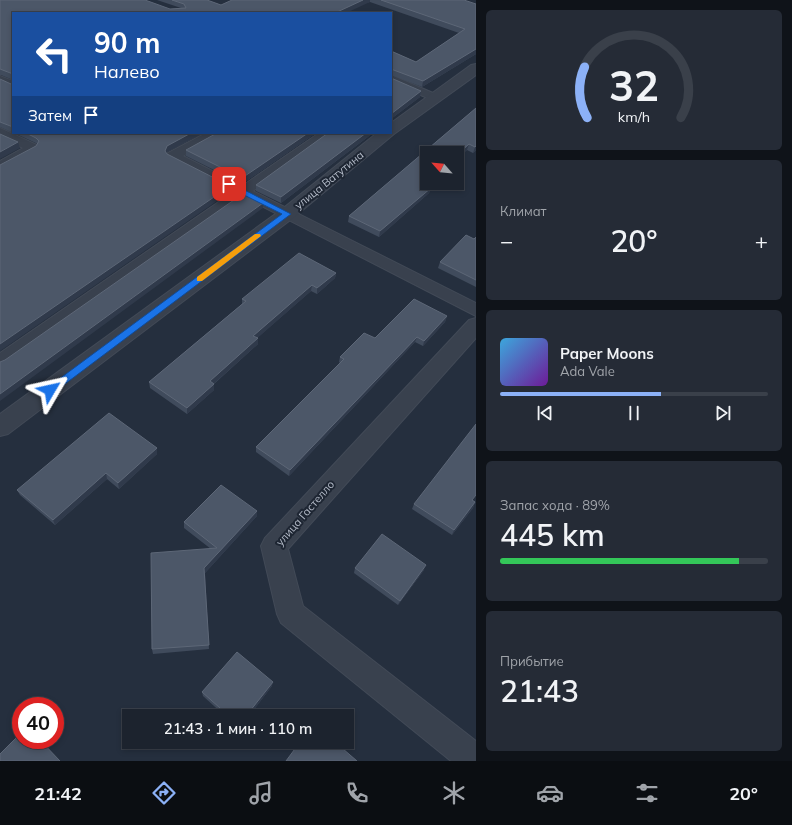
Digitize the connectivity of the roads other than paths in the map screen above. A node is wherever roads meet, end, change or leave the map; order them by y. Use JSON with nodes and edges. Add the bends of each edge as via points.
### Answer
{"nodes":[{"id":1,"x":476,"y":68,"type":"edge"},
{"id":2,"x":0,"y":79,"type":"edge"},
{"id":3,"x":394,"y":83,"type":"edge"},
{"id":4,"x":12,"y":85,"type":"edge"},
{"id":5,"x":436,"y":98,"type":"junction"},
{"id":6,"x":392,"y":129,"type":"edge"},
{"id":7,"x":0,"y":132,"type":"edge"},
{"id":8,"x":213,"y":134,"type":"edge"},
{"id":9,"x":326,"y":134,"type":"edge"},
{"id":10,"x":386,"y":134,"type":"edge"},
{"id":11,"x":0,"y":166,"type":"edge"},
{"id":12,"x":243,"y":191,"type":"junction"},
{"id":13,"x":287,"y":214,"type":"junction"},
{"id":14,"x":476,"y":310,"type":"edge"},
{"id":15,"x":476,"y":325,"type":"edge"},
{"id":16,"x":0,"y":361,"type":"edge"},
{"id":17,"x":0,"y":427,"type":"edge"},
{"id":18,"x":476,"y":761,"type":"edge"}],
"edges":[{"from":1,"to":5,"type":"street"},
{"from":2,"to":4,"type":"lane"},
{"from":3,"to":5,"type":"lane"},
{"from":5,"to":6,"type":"street"},
{"from":7,"to":11,"type":"lane","via":[[32,148]]},
{"from":8,"to":12,"type":"lane","via":[[173,156]]},
{"from":9,"to":12,"type":"lane"},
{"from":10,"to":13,"type":"street","name":"улица Ватутина"},
{"from":12,"to":13,"type":"lane"},
{"from":12,"to":16,"type":"lane"},
{"from":13,"to":14,"type":"lane"},
{"from":13,"to":17,"type":"street","name":"улица Ватутина"},
{"from":15,"to":18,"type":"street","name":"улица Гастелло","via":[[274,546],[291,614]]}]}
